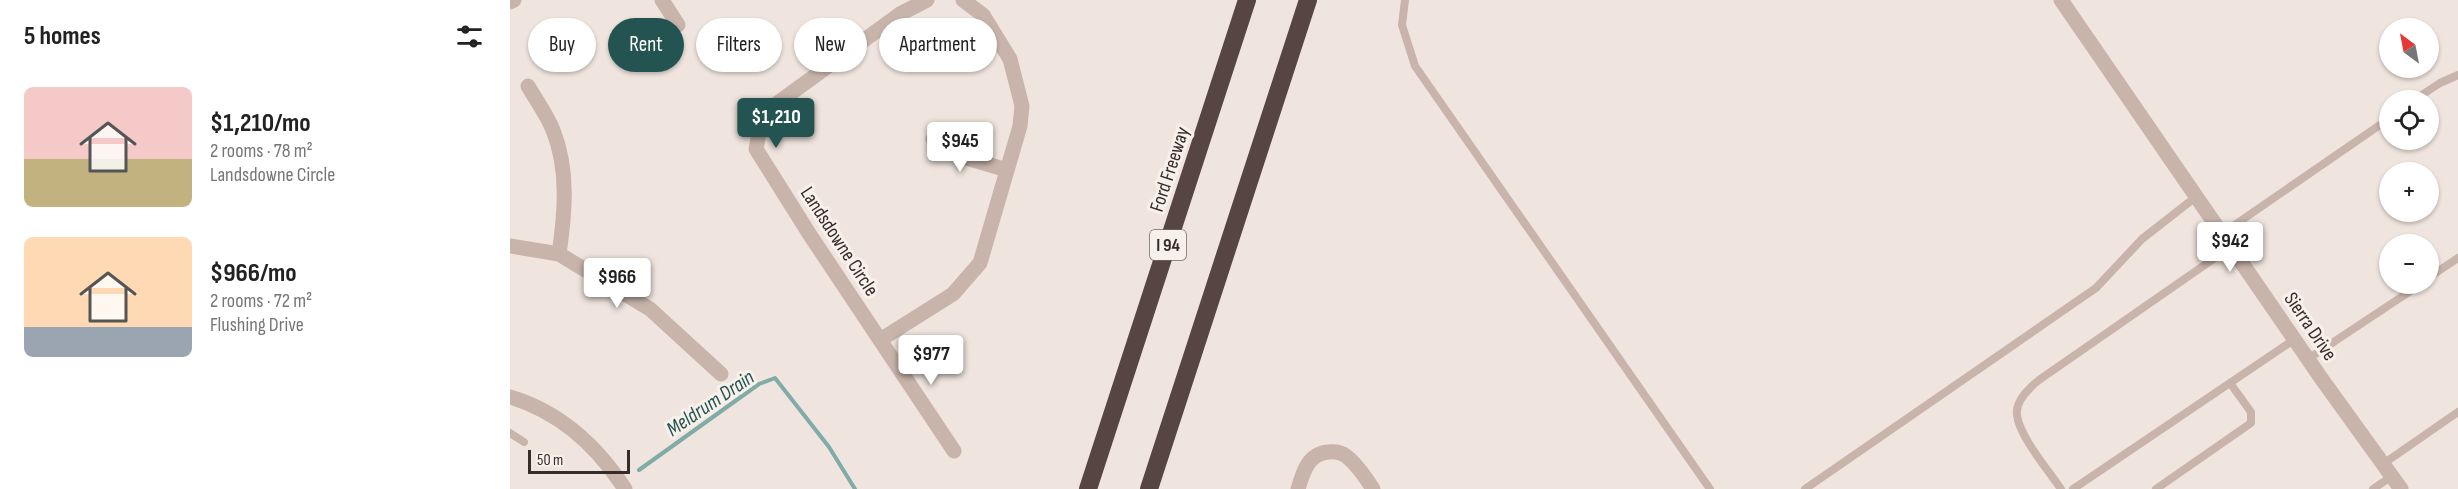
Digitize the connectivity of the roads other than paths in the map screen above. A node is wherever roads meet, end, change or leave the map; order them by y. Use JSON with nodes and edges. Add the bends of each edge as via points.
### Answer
{"nodes":[{"id":1,"x":514,"y":0,"type":"edge"},
{"id":2,"x":662,"y":0,"type":"edge"},
{"id":3,"x":927,"y":0,"type":"edge"},
{"id":4,"x":963,"y":0,"type":"edge"},
{"id":5,"x":1247,"y":0,"type":"edge"},
{"id":6,"x":1308,"y":0,"type":"edge"},
{"id":7,"x":1405,"y":0,"type":"edge"},
{"id":8,"x":2061,"y":0,"type":"edge"},
{"id":9,"x":510,"y":3,"type":"edge"},
{"id":10,"x":674,"y":18,"type":"edge"},
{"id":11,"x":2458,"y":75,"type":"edge"},
{"id":12,"x":528,"y":86,"type":"dead end"},
{"id":13,"x":2429,"y":90,"type":"edge"},
{"id":14,"x":2379,"y":126,"type":"edge"},
{"id":15,"x":933,"y":139,"type":"dead end"},
{"id":16,"x":1007,"y":170,"type":"junction"},
{"id":17,"x":2198,"y":196,"type":"junction"},
{"id":18,"x":2223,"y":233,"type":"junction"},
{"id":19,"x":510,"y":246,"type":"edge"},
{"id":20,"x":2232,"y":246,"type":"junction"},
{"id":21,"x":559,"y":254,"type":"junction"},
{"id":22,"x":2458,"y":258,"type":"edge"},
{"id":23,"x":2439,"y":271,"type":"edge"},
{"id":24,"x":2406,"y":294,"type":"edge"},
{"id":25,"x":2295,"y":339,"type":"junction"},
{"id":26,"x":880,"y":340,"type":"junction"},
{"id":27,"x":2308,"y":359,"type":"junction"},
{"id":28,"x":721,"y":374,"type":"dead end"},
{"id":29,"x":2230,"y":383,"type":"junction"},
{"id":30,"x":510,"y":397,"type":"edge"},
{"id":31,"x":2458,"y":412,"type":"edge"},
{"id":32,"x":510,"y":433,"type":"edge"},
{"id":33,"x":524,"y":442,"type":"dead end"},
{"id":34,"x":954,"y":451,"type":"dead end"},
{"id":35,"x":2392,"y":476,"type":"edge"},
{"id":36,"x":625,"y":489,"type":"edge"},
{"id":37,"x":1088,"y":489,"type":"edge"},
{"id":38,"x":1149,"y":489,"type":"edge"},
{"id":39,"x":1298,"y":489,"type":"edge"},
{"id":40,"x":1373,"y":489,"type":"edge"},
{"id":41,"x":1710,"y":489,"type":"edge"},
{"id":42,"x":1805,"y":489,"type":"edge"},
{"id":43,"x":2061,"y":489,"type":"edge"},
{"id":44,"x":2073,"y":489,"type":"edge"},
{"id":45,"x":2156,"y":489,"type":"edge"},
{"id":46,"x":2373,"y":489,"type":"edge"}],
"edges":[{"from":1,"to":9,"type":"street"},
{"from":2,"to":10,"type":"street"},
{"from":3,"to":26,"type":"street","name":"Landsdowne Circle","via":[[772,107],[760,128],[756,149]]},
{"from":4,"to":16,"type":"street","via":[[983,15],[1010,59],[1022,106]]},
{"from":5,"to":37,"type":"highway","name":"Ford Freeway","number":"I 94"},
{"from":6,"to":38,"type":"highway"},
{"from":7,"to":41,"type":"lane","via":[[1402,25],[1415,66]]},
{"from":8,"to":17,"type":"street","name":"Sierra Drive"},
{"from":11,"to":13,"type":"lane"},
{"from":12,"to":21,"type":"street","via":[[553,130],[562,164],[564,214]]},
{"from":14,"to":18,"type":"lane"},
{"from":15,"to":16,"type":"street","via":[[950,153]]},
{"from":16,"to":26,"type":"street","via":[[980,263],[953,294]]},
{"from":17,"to":18,"type":"street","name":"Sierra Drive"},
{"from":17,"to":42,"type":"lane","via":[[2142,239],[2096,288]]},
{"from":18,"to":20,"type":"street","name":"Sierra Drive"},
{"from":19,"to":21,"type":"street"},
{"from":20,"to":25,"type":"street","name":"Sierra Drive"},
{"from":20,"to":43,"type":"lane","via":[[2039,380],[2023,396],[2016,414],[2019,422]]},
{"from":21,"to":28,"type":"street","via":[[650,309]]},
{"from":22,"to":23,"type":"lane"},
{"from":24,"to":27,"type":"lane"},
{"from":25,"to":27,"type":"street","name":"Sierra Drive"},
{"from":25,"to":29,"type":"lane"},
{"from":26,"to":34,"type":"street","name":"Landsdowne Circle"},
{"from":27,"to":35,"type":"street","name":"Sierra Drive"},
{"from":29,"to":44,"type":"lane"},
{"from":29,"to":45,"type":"lane","via":[[2251,412],[2250,423]]},
{"from":30,"to":36,"type":"street","via":[[533,404],[572,428],[595,449]]},
{"from":31,"to":35,"type":"lane"},
{"from":32,"to":33,"type":"lane"},
{"from":35,"to":46,"type":"lane"},
{"from":39,"to":40,"type":"street","via":[[1304,468],[1312,458],[1320,453],[1340,452]]}]}
